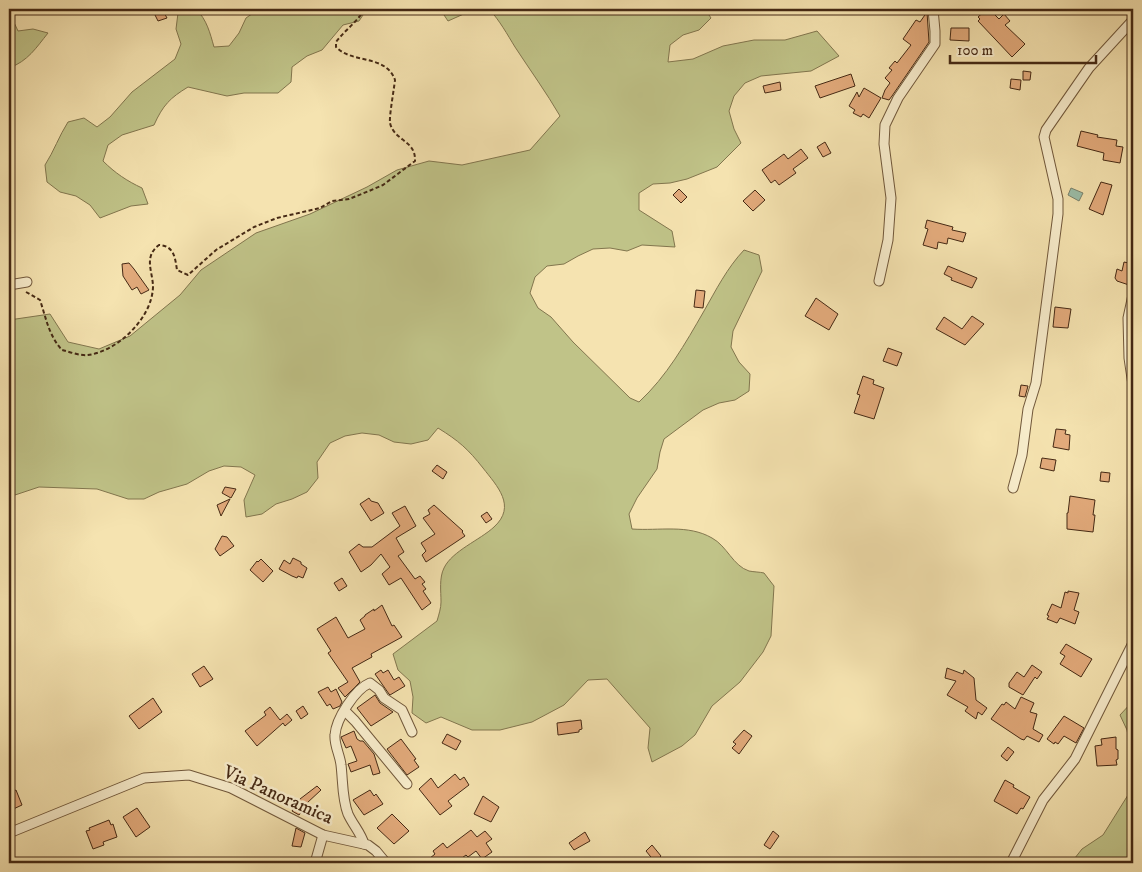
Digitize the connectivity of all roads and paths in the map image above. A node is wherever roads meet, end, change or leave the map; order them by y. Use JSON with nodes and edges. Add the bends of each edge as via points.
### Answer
{"nodes":[{"id":1,"x":365,"y":9,"type":"edge"},
{"id":2,"x":933,"y":9,"type":"edge"},
{"id":3,"x":1133,"y":20,"type":"edge"},
{"id":4,"x":27,"y":282,"type":"dead end"},
{"id":5,"x":879,"y":282,"type":"dead end"},
{"id":6,"x":9,"y":285,"type":"edge"},
{"id":7,"x":20,"y":291,"type":"dead end"},
{"id":8,"x":1133,"y":295,"type":"edge"},
{"id":9,"x":1133,"y":385,"type":"edge"},
{"id":10,"x":1013,"y":488,"type":"dead end"},
{"id":11,"x":1133,"y":643,"type":"edge"},
{"id":12,"x":345,"y":711,"type":"junction"},
{"id":13,"x":412,"y":732,"type":"dead end"},
{"id":14,"x":407,"y":784,"type":"dead end"},
{"id":15,"x":9,"y":833,"type":"edge"},
{"id":16,"x":323,"y":835,"type":"junction"},
{"id":17,"x":364,"y":844,"type":"junction"},
{"id":18,"x":315,"y":863,"type":"edge"},
{"id":19,"x":386,"y":863,"type":"edge"},
{"id":20,"x":1011,"y":863,"type":"edge"}],
"edges":[{"from":1,"to":7,"type":"path","via":[[336,42],[336,47],[347,55],[367,59],[389,70],[395,80],[390,126],[414,151],[415,161],[369,191],[254,227],[216,250],[188,275],[177,270],[173,251],[159,245],[150,258],[153,288],[140,321],[118,342],[89,355],[62,350],[47,325],[40,300]]},
{"from":2,"to":5,"type":"street","via":[[935,44],[898,98],[885,125],[884,144],[891,198],[888,240]]},
{"from":3,"to":10,"type":"street","via":[[1076,84],[1044,137],[1058,199],[1058,214],[1036,383]]},
{"from":4,"to":6,"type":"street"},
{"from":8,"to":9,"type":"street","via":[[1128,318],[1128,358]]},
{"from":11,"to":20,"type":"street","via":[[1075,759],[1043,800]]},
{"from":12,"to":13,"type":"street","via":[[357,692],[370,683],[402,710]]},
{"from":12,"to":14,"type":"street"},
{"from":12,"to":17,"type":"street","via":[[335,740],[347,809]]},
{"from":15,"to":16,"type":"street","name":"Via Panoramica","via":[[144,778],[188,775],[231,788]]},
{"from":16,"to":17,"type":"street","name":"Via Panoramica"},
{"from":16,"to":18,"type":"street"},
{"from":17,"to":19,"type":"street","name":"Via Panoramica","via":[[376,851]]}]}
